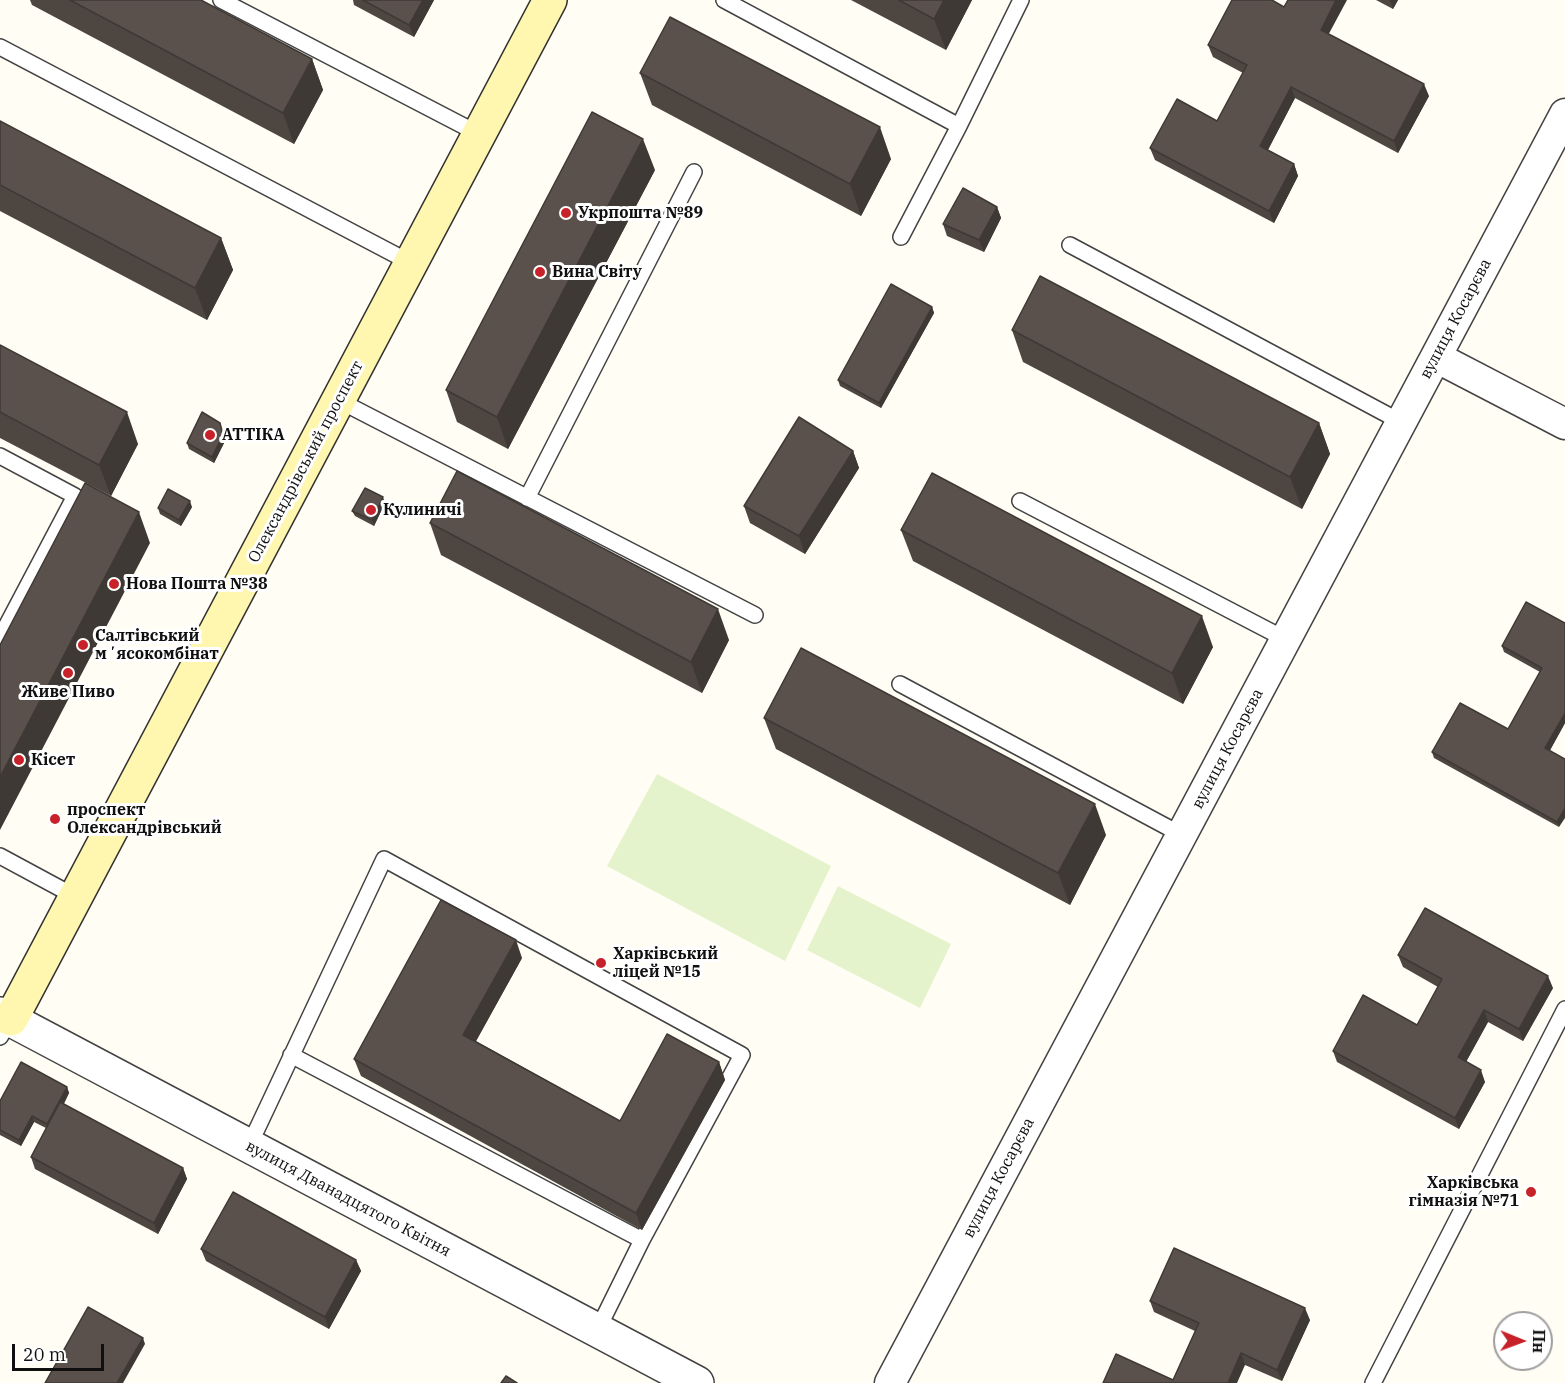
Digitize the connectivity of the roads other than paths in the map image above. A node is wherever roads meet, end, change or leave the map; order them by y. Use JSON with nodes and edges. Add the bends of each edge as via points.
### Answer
{"nodes":[{"id":1,"x":221,"y":0,"type":"edge"},
{"id":2,"x":550,"y":0,"type":"edge"},
{"id":3,"x":724,"y":0,"type":"edge"},
{"id":4,"x":1021,"y":0,"type":"edge"},
{"id":5,"x":0,"y":47,"type":"edge"},
{"id":6,"x":1565,"y":114,"type":"edge"},
{"id":7,"x":960,"y":126,"type":"junction"},
{"id":8,"x":479,"y":134,"type":"junction"},
{"id":9,"x":694,"y":172,"type":"dead end"},
{"id":10,"x":901,"y":237,"type":"dead end"},
{"id":11,"x":1070,"y":244,"type":"dead end"},
{"id":12,"x":411,"y":263,"type":"junction"},
{"id":13,"x":1436,"y":357,"type":"junction"},
{"id":14,"x":338,"y":400,"type":"junction"},
{"id":15,"x":1401,"y":422,"type":"junction"},
{"id":16,"x":1565,"y":424,"type":"edge"},
{"id":17,"x":0,"y":456,"type":"edge"},
{"id":18,"x":527,"y":498,"type":"junction"},
{"id":19,"x":1020,"y":501,"type":"dead end"},
{"id":20,"x":755,"y":615,"type":"dead end"},
{"id":21,"x":0,"y":638,"type":"edge"},
{"id":22,"x":1286,"y":639,"type":"junction"},
{"id":23,"x":900,"y":684,"type":"dead end"},
{"id":24,"x":1182,"y":835,"type":"junction"},
{"id":25,"x":0,"y":856,"type":"edge"},
{"id":26,"x":76,"y":897,"type":"junction"},
{"id":27,"x":1565,"y":1009,"type":"edge"},
{"id":28,"x":4,"y":1023,"type":"edge"},
{"id":29,"x":291,"y":1055,"type":"junction"},
{"id":30,"x":249,"y":1146,"type":"junction"},
{"id":31,"x":642,"y":1240,"type":"junction"},
{"id":32,"x":597,"y":1330,"type":"junction"},
{"id":33,"x":697,"y":1383,"type":"edge"},
{"id":34,"x":890,"y":1383,"type":"edge"},
{"id":35,"x":1373,"y":1383,"type":"edge"}],
"edges":[{"from":1,"to":8,"type":"lane"},
{"from":2,"to":8,"type":"main road","name":"Олександрівський проспект"},
{"from":3,"to":7,"type":"lane"},
{"from":4,"to":7,"type":"lane"},
{"from":5,"to":12,"type":"lane"},
{"from":6,"to":13,"type":"street","name":"вулиця Косарєва"},
{"from":7,"to":10,"type":"lane"},
{"from":8,"to":12,"type":"main road","name":"Олександрівський проспект"},
{"from":9,"to":18,"type":"lane"},
{"from":11,"to":15,"type":"lane"},
{"from":12,"to":14,"type":"main road","name":"Олександрівський проспект"},
{"from":13,"to":15,"type":"street","name":"вулиця Косарєва"},
{"from":13,"to":16,"type":"street"},
{"from":14,"to":18,"type":"lane"},
{"from":14,"to":26,"type":"main road","name":"Олександрівський проспект"},
{"from":15,"to":22,"type":"street","name":"вулиця Косарєва"},
{"from":17,"to":21,"type":"lane","via":[[75,496]]},
{"from":18,"to":20,"type":"lane"},
{"from":19,"to":22,"type":"lane"},
{"from":22,"to":24,"type":"street","name":"вулиця Косарєва"},
{"from":23,"to":24,"type":"lane"},
{"from":24,"to":34,"type":"street","name":"вулиця Косарєва"},
{"from":25,"to":26,"type":"lane"},
{"from":26,"to":28,"type":"main road","name":"Олександрівський проспект"},
{"from":27,"to":35,"type":"lane"},
{"from":28,"to":30,"type":"street","name":"вулиця Дванадцятого Квітня"},
{"from":29,"to":30,"type":"lane"},
{"from":29,"to":31,"type":"lane"},
{"from":29,"to":31,"type":"lane","via":[[384,859],[742,1055]]},
{"from":30,"to":32,"type":"street","name":"вулиця Дванадцятого Квітня"},
{"from":31,"to":32,"type":"lane"},
{"from":32,"to":33,"type":"street","name":"вулиця Дванадцятого Квітня"}]}
